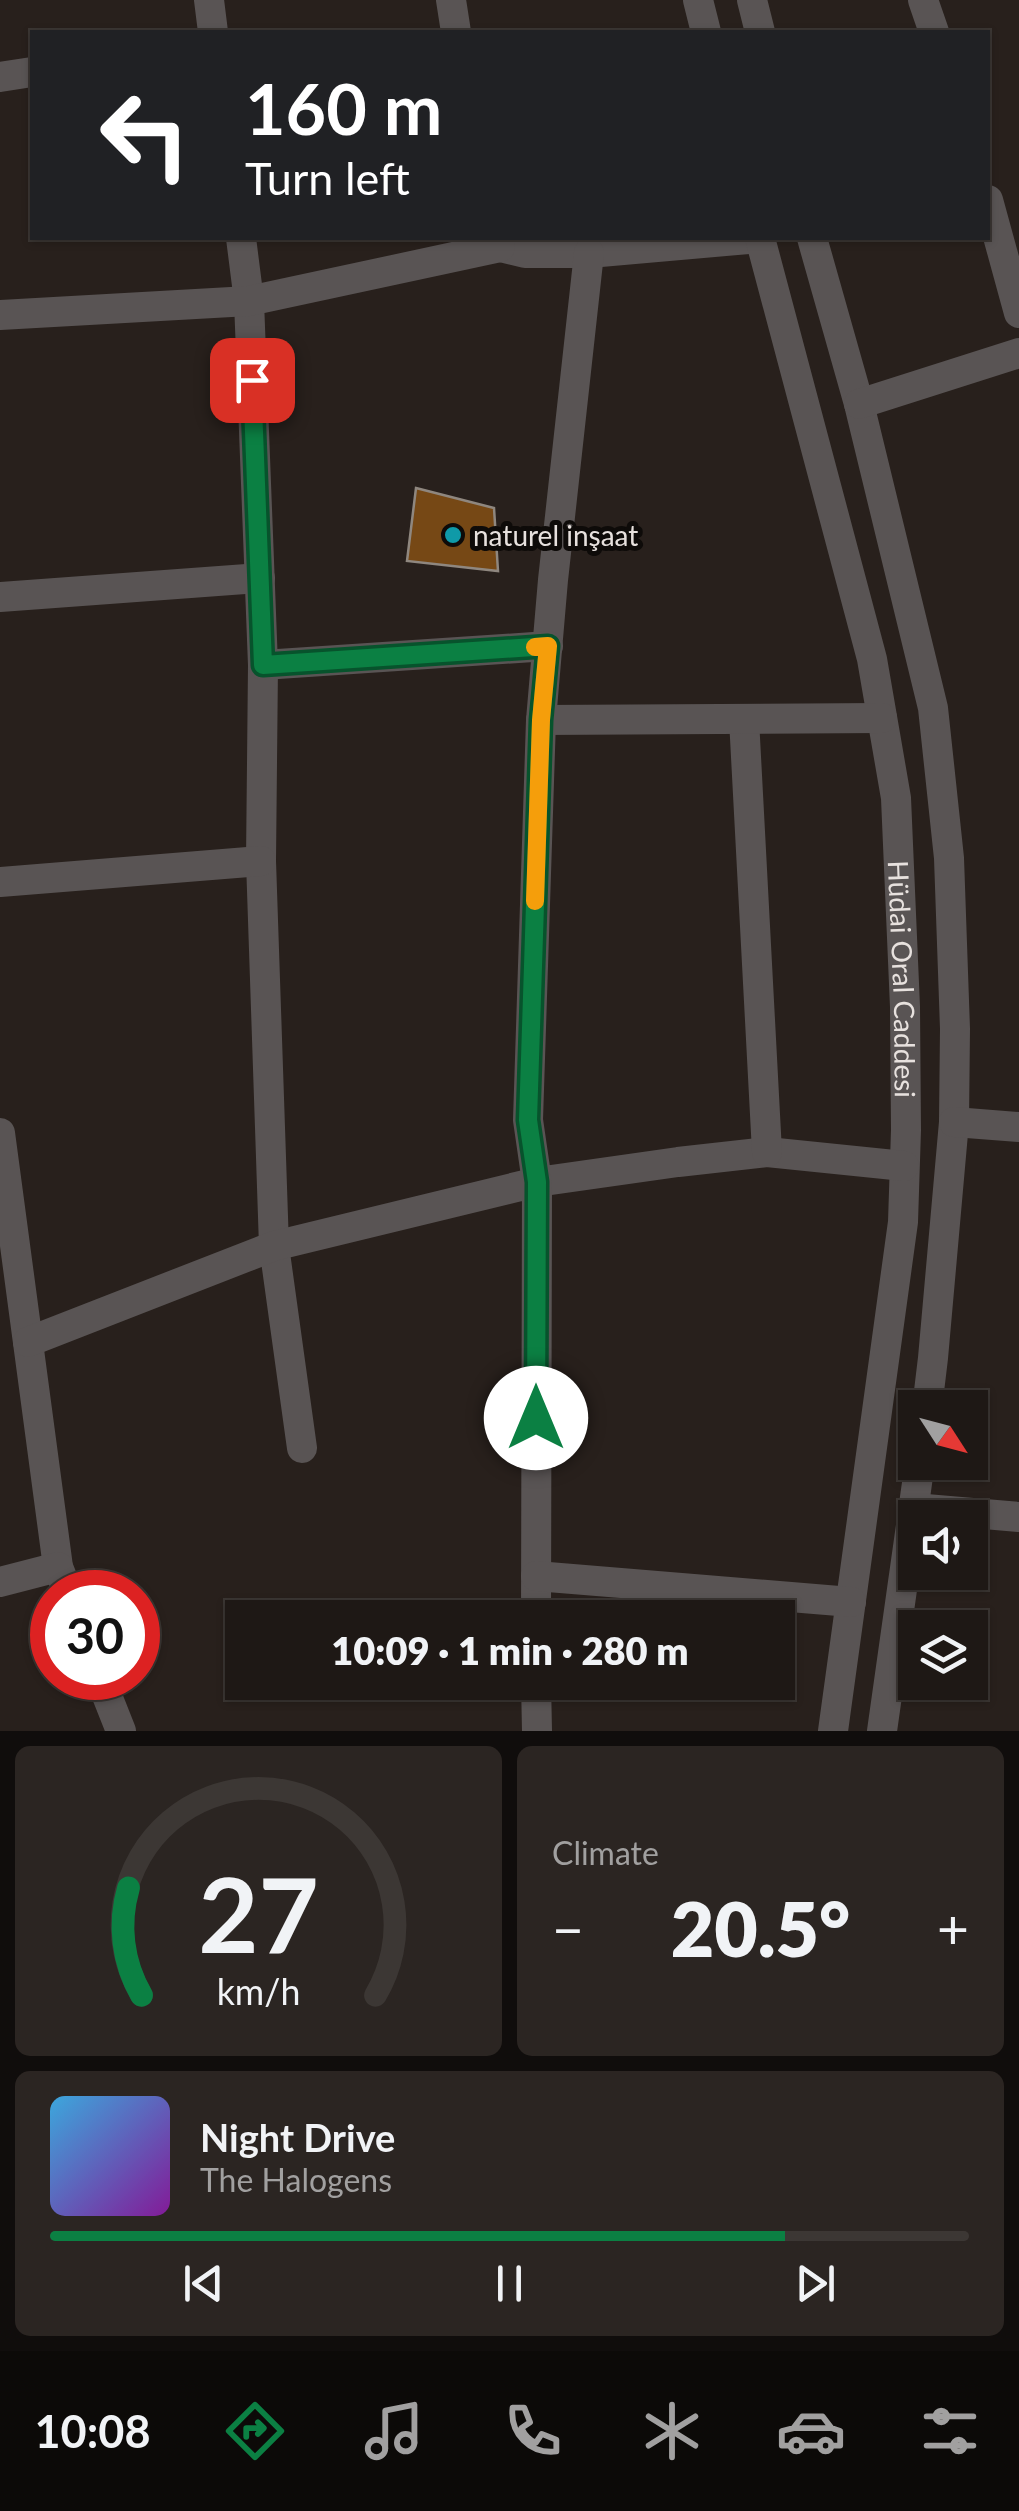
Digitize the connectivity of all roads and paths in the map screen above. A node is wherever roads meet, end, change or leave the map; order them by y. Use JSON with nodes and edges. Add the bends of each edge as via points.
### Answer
{"nodes":[{"id":1,"x":209,"y":0,"type":"edge"},
{"id":2,"x":451,"y":0,"type":"edge"},
{"id":3,"x":698,"y":0,"type":"edge"},
{"id":4,"x":752,"y":0,"type":"edge"},
{"id":5,"x":924,"y":0,"type":"edge"},
{"id":6,"x":213,"y":30,"type":"edge"},
{"id":7,"x":456,"y":30,"type":"edge"},
{"id":8,"x":706,"y":30,"type":"edge"},
{"id":9,"x":760,"y":30,"type":"edge"},
{"id":10,"x":933,"y":30,"type":"edge"},
{"id":11,"x":30,"y":72,"type":"edge"},
{"id":12,"x":0,"y":77,"type":"edge"},
{"id":13,"x":990,"y":207,"type":"edge"},
{"id":14,"x":240,"y":240,"type":"edge"},
{"id":15,"x":737,"y":240,"type":"edge"},
{"id":16,"x":761,"y":240,"type":"edge"},
{"id":17,"x":813,"y":240,"type":"edge"},
{"id":18,"x":497,"y":242,"type":"edge"},
{"id":19,"x":589,"y":253,"type":"junction"},
{"id":20,"x":249,"y":301,"type":"junction"},
{"id":21,"x":1019,"y":313,"type":"edge"},
{"id":22,"x":0,"y":315,"type":"edge"},
{"id":23,"x":1019,"y":353,"type":"edge"},
{"id":24,"x":859,"y":404,"type":"junction"},
{"id":25,"x":260,"y":578,"type":"junction"},
{"id":26,"x":0,"y":598,"type":"edge"},
{"id":27,"x":548,"y":646,"type":"junction"},
{"id":28,"x":263,"y":665,"type":"junction"},
{"id":29,"x":882,"y":718,"type":"junction"},
{"id":30,"x":744,"y":719,"type":"junction"},
{"id":31,"x":541,"y":720,"type":"junction"},
{"id":32,"x":262,"y":861,"type":"junction"},
{"id":33,"x":0,"y":882,"type":"edge"},
{"id":34,"x":954,"y":1122,"type":"junction"},
{"id":35,"x":1019,"y":1127,"type":"edge"},
{"id":36,"x":0,"y":1132,"type":"edge"},
{"id":37,"x":767,"y":1152,"type":"junction"},
{"id":38,"x":904,"y":1166,"type":"junction"},
{"id":39,"x":537,"y":1182,"type":"junction"},
{"id":40,"x":4,"y":1185,"type":"edge"},
{"id":41,"x":274,"y":1246,"type":"junction"},
{"id":42,"x":28,"y":1342,"type":"junction"},
{"id":43,"x":930,"y":1390,"type":"edge"},
{"id":44,"x":302,"y":1448,"type":"dead end"},
{"id":45,"x":988,"y":1514,"type":"edge"},
{"id":46,"x":1019,"y":1516,"type":"edge"},
{"id":47,"x":62,"y":1570,"type":"edge"},
{"id":48,"x":536,"y":1576,"type":"junction"},
{"id":49,"x":30,"y":1581,"type":"edge"},
{"id":50,"x":0,"y":1582,"type":"edge"},
{"id":51,"x":902,"y":1590,"type":"edge"},
{"id":52,"x":536,"y":1600,"type":"edge"},
{"id":53,"x":851,"y":1602,"type":"junction"},
{"id":54,"x":108,"y":1700,"type":"edge"},
{"id":55,"x":536,"y":1700,"type":"edge"},
{"id":56,"x":120,"y":1731,"type":"edge"},
{"id":57,"x":537,"y":1731,"type":"edge"},
{"id":58,"x":834,"y":1731,"type":"edge"},
{"id":59,"x":882,"y":1731,"type":"edge"}],
"edges":[{"from":1,"to":6,"type":"street"},
{"from":2,"to":7,"type":"street"},
{"from":3,"to":8,"type":"street"},
{"from":4,"to":9,"type":"street"},
{"from":5,"to":10,"type":"street"},
{"from":11,"to":12,"type":"street"},
{"from":13,"to":21,"type":"street"},
{"from":14,"to":20,"type":"street"},
{"from":15,"to":19,"type":"street"},
{"from":16,"to":29,"type":"street","name":"Hüdai Oral Caddesi"},
{"from":17,"to":24,"type":"street","name":"Hüdai Oral Caddesi"},
{"from":18,"to":19,"type":"street","via":[[525,253]]},
{"from":18,"to":20,"type":"street"},
{"from":19,"to":27,"type":"street"},
{"from":20,"to":22,"type":"street"},
{"from":20,"to":25,"type":"street"},
{"from":23,"to":24,"type":"street"},
{"from":24,"to":34,"type":"street","name":"Hüdai Oral Caddesi","via":[[933,708],[949,858]]},
{"from":25,"to":26,"type":"street"},
{"from":25,"to":28,"type":"street"},
{"from":27,"to":28,"type":"street"},
{"from":27,"to":31,"type":"street"},
{"from":28,"to":32,"type":"street"},
{"from":29,"to":30,"type":"street"},
{"from":29,"to":38,"type":"street","name":"Hüdai Oral Caddesi","via":[[897,818]]},
{"from":30,"to":31,"type":"street"},
{"from":30,"to":37,"type":"street"},
{"from":31,"to":39,"type":"street","via":[[528,1120]]},
{"from":32,"to":33,"type":"street"},
{"from":32,"to":41,"type":"street"},
{"from":34,"to":35,"type":"street"},
{"from":34,"to":43,"type":"street","name":"Hüdai Oral Caddesi"},
{"from":36,"to":40,"type":"street"},
{"from":37,"to":38,"type":"street"},
{"from":37,"to":39,"type":"street"},
{"from":38,"to":53,"type":"street","name":"Hüdai Oral Caddesi","via":[[903,1222]]},
{"from":39,"to":41,"type":"street"},
{"from":39,"to":48,"type":"street"},
{"from":40,"to":42,"type":"street"},
{"from":41,"to":42,"type":"street"},
{"from":41,"to":44,"type":"street"},
{"from":42,"to":47,"type":"street"},
{"from":45,"to":46,"type":"street"},
{"from":48,"to":52,"type":"street"},
{"from":48,"to":53,"type":"street"},
{"from":49,"to":50,"type":"street"},
{"from":51,"to":59,"type":"street"},
{"from":53,"to":58,"type":"street","name":"Hüdai Oral Caddesi"},
{"from":54,"to":56,"type":"street"},
{"from":55,"to":57,"type":"street"}]}
